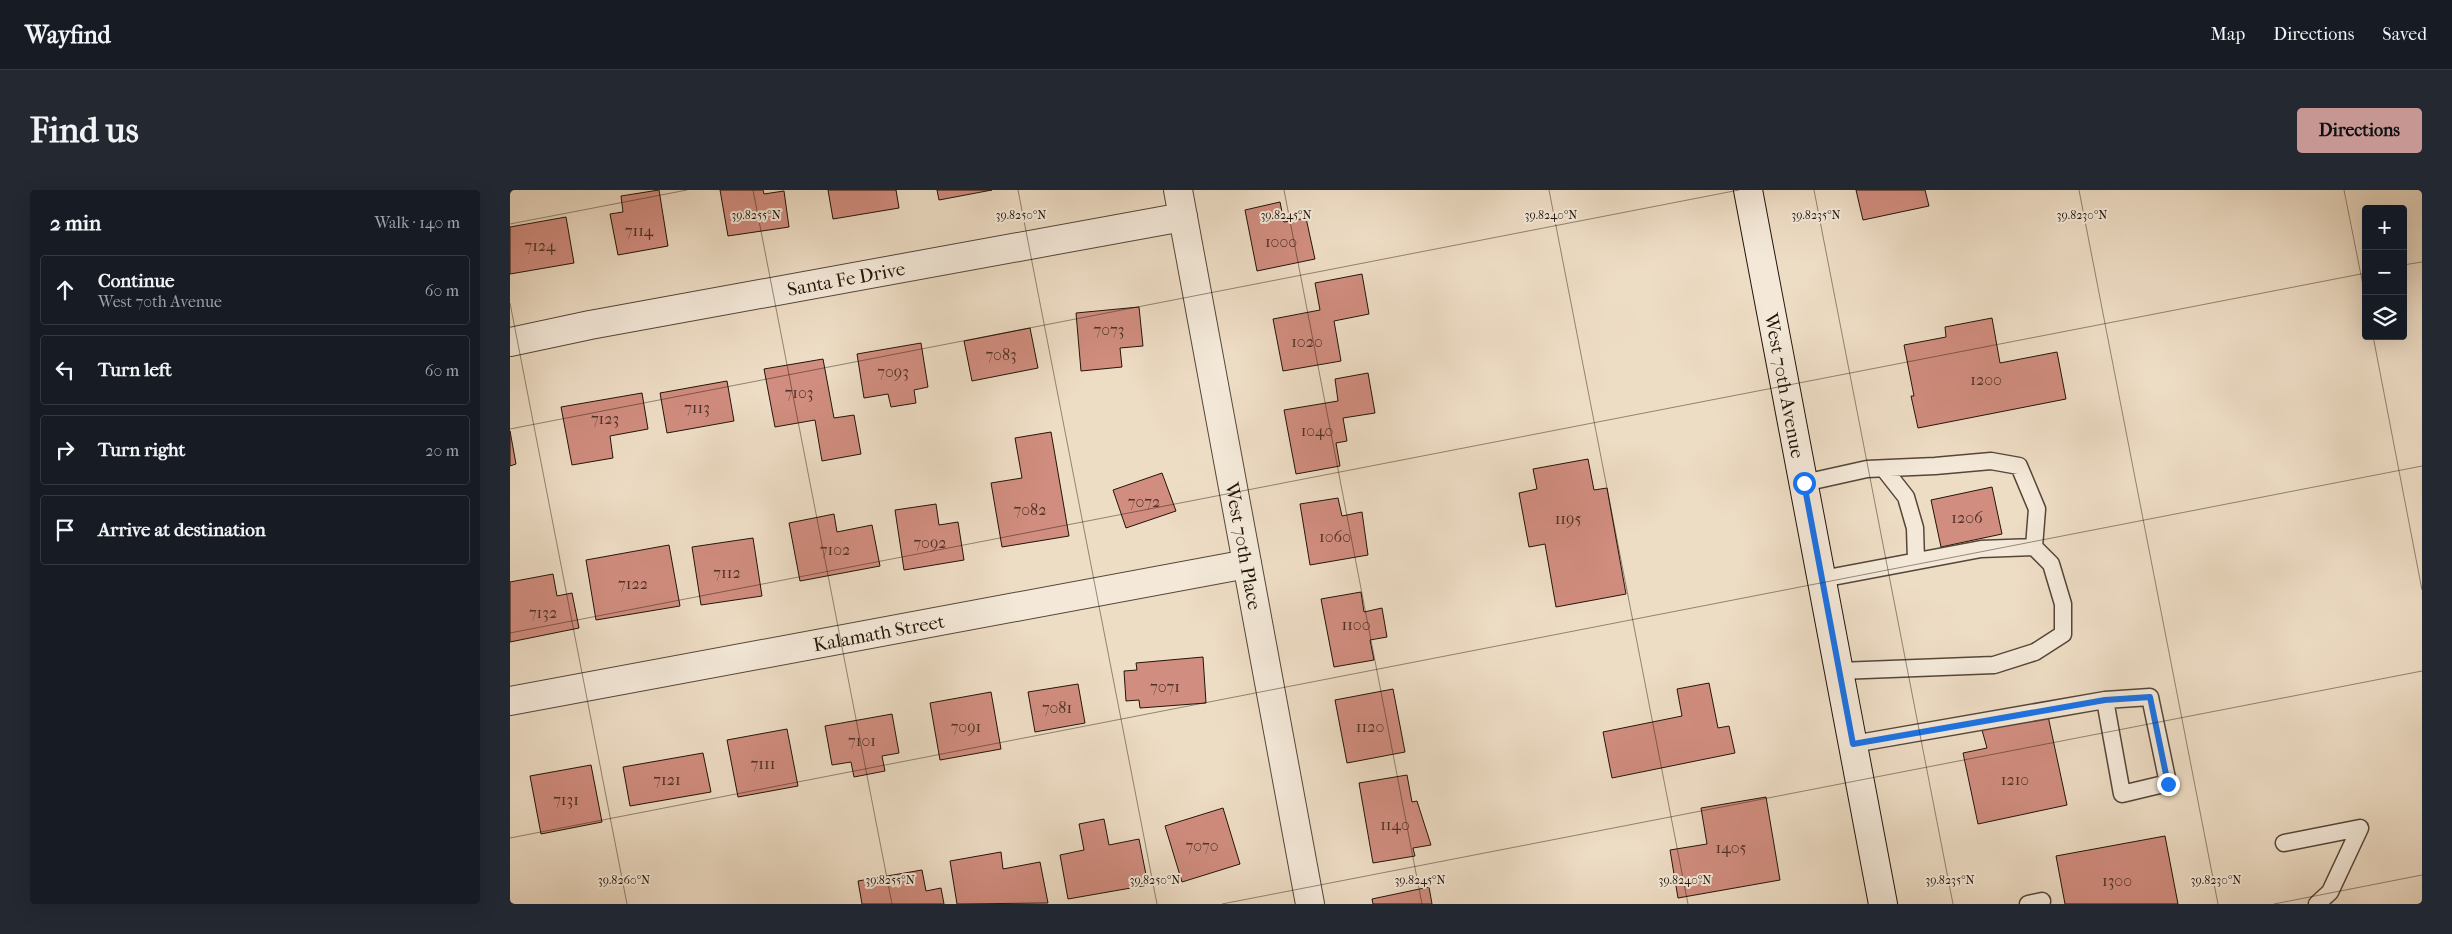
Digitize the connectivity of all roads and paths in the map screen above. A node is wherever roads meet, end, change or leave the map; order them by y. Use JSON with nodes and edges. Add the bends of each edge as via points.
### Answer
{"nodes":[{"id":1,"x":1178,"y":190,"type":"edge"},
{"id":2,"x":1748,"y":190,"type":"edge"},
{"id":3,"x":1183,"y":217,"type":"junction"},
{"id":4,"x":510,"y":342,"type":"edge"},
{"id":5,"x":1884,"y":469,"type":"junction"},
{"id":6,"x":1804,"y":483,"type":"junction"},
{"id":7,"x":2034,"y":547,"type":"junction"},
{"id":8,"x":1916,"y":561,"type":"junction"},
{"id":9,"x":1248,"y":564,"type":"junction"},
{"id":10,"x":1822,"y":579,"type":"junction"},
{"id":11,"x":1839,"y":671,"type":"junction"},
{"id":12,"x":2105,"y":700,"type":"junction"},
{"id":13,"x":510,"y":701,"type":"edge"},
{"id":14,"x":1853,"y":744,"type":"junction"},
{"id":15,"x":2284,"y":843,"type":"dead end"},
{"id":16,"x":1310,"y":904,"type":"edge"},
{"id":17,"x":1883,"y":904,"type":"edge"},
{"id":18,"x":2317,"y":904,"type":"edge"}],
"edges":[{"from":1,"to":3,"type":"street","name":"West 70th Place"},
{"from":2,"to":6,"type":"street","name":"West 70th Avenue"},
{"from":3,"to":4,"type":"street","name":"Santa Fe Drive"},
{"from":3,"to":9,"type":"street","name":"West 70th Place"},
{"from":5,"to":6,"type":"lane","via":[[1867,469]]},
{"from":5,"to":7,"type":"lane","via":[[1991,461],[2019,466],[2037,509]]},
{"from":5,"to":8,"type":"lane","via":[[1906,498],[1915,528]]},
{"from":6,"to":10,"type":"street","name":"West 70th Avenue"},
{"from":7,"to":8,"type":"lane","via":[[1981,549]]},
{"from":7,"to":11,"type":"lane","via":[[2051,564],[2063,604],[2063,634],[2035,652],[1994,665]]},
{"from":8,"to":10,"type":"lane"},
{"from":9,"to":13,"type":"street","name":"Kalamath Street"},
{"from":9,"to":16,"type":"street","name":"West 70th Place"},
{"from":10,"to":11,"type":"street","name":"West 70th Avenue"},
{"from":11,"to":14,"type":"street","name":"West 70th Avenue"},
{"from":12,"to":12,"type":"lane","via":[[2122,794],[2168,784],[2150,697]]},
{"from":12,"to":14,"type":"lane"},
{"from":14,"to":17,"type":"street","name":"West 70th Avenue"},
{"from":15,"to":18,"type":"lane","via":[[2360,828],[2330,892]]}]}
